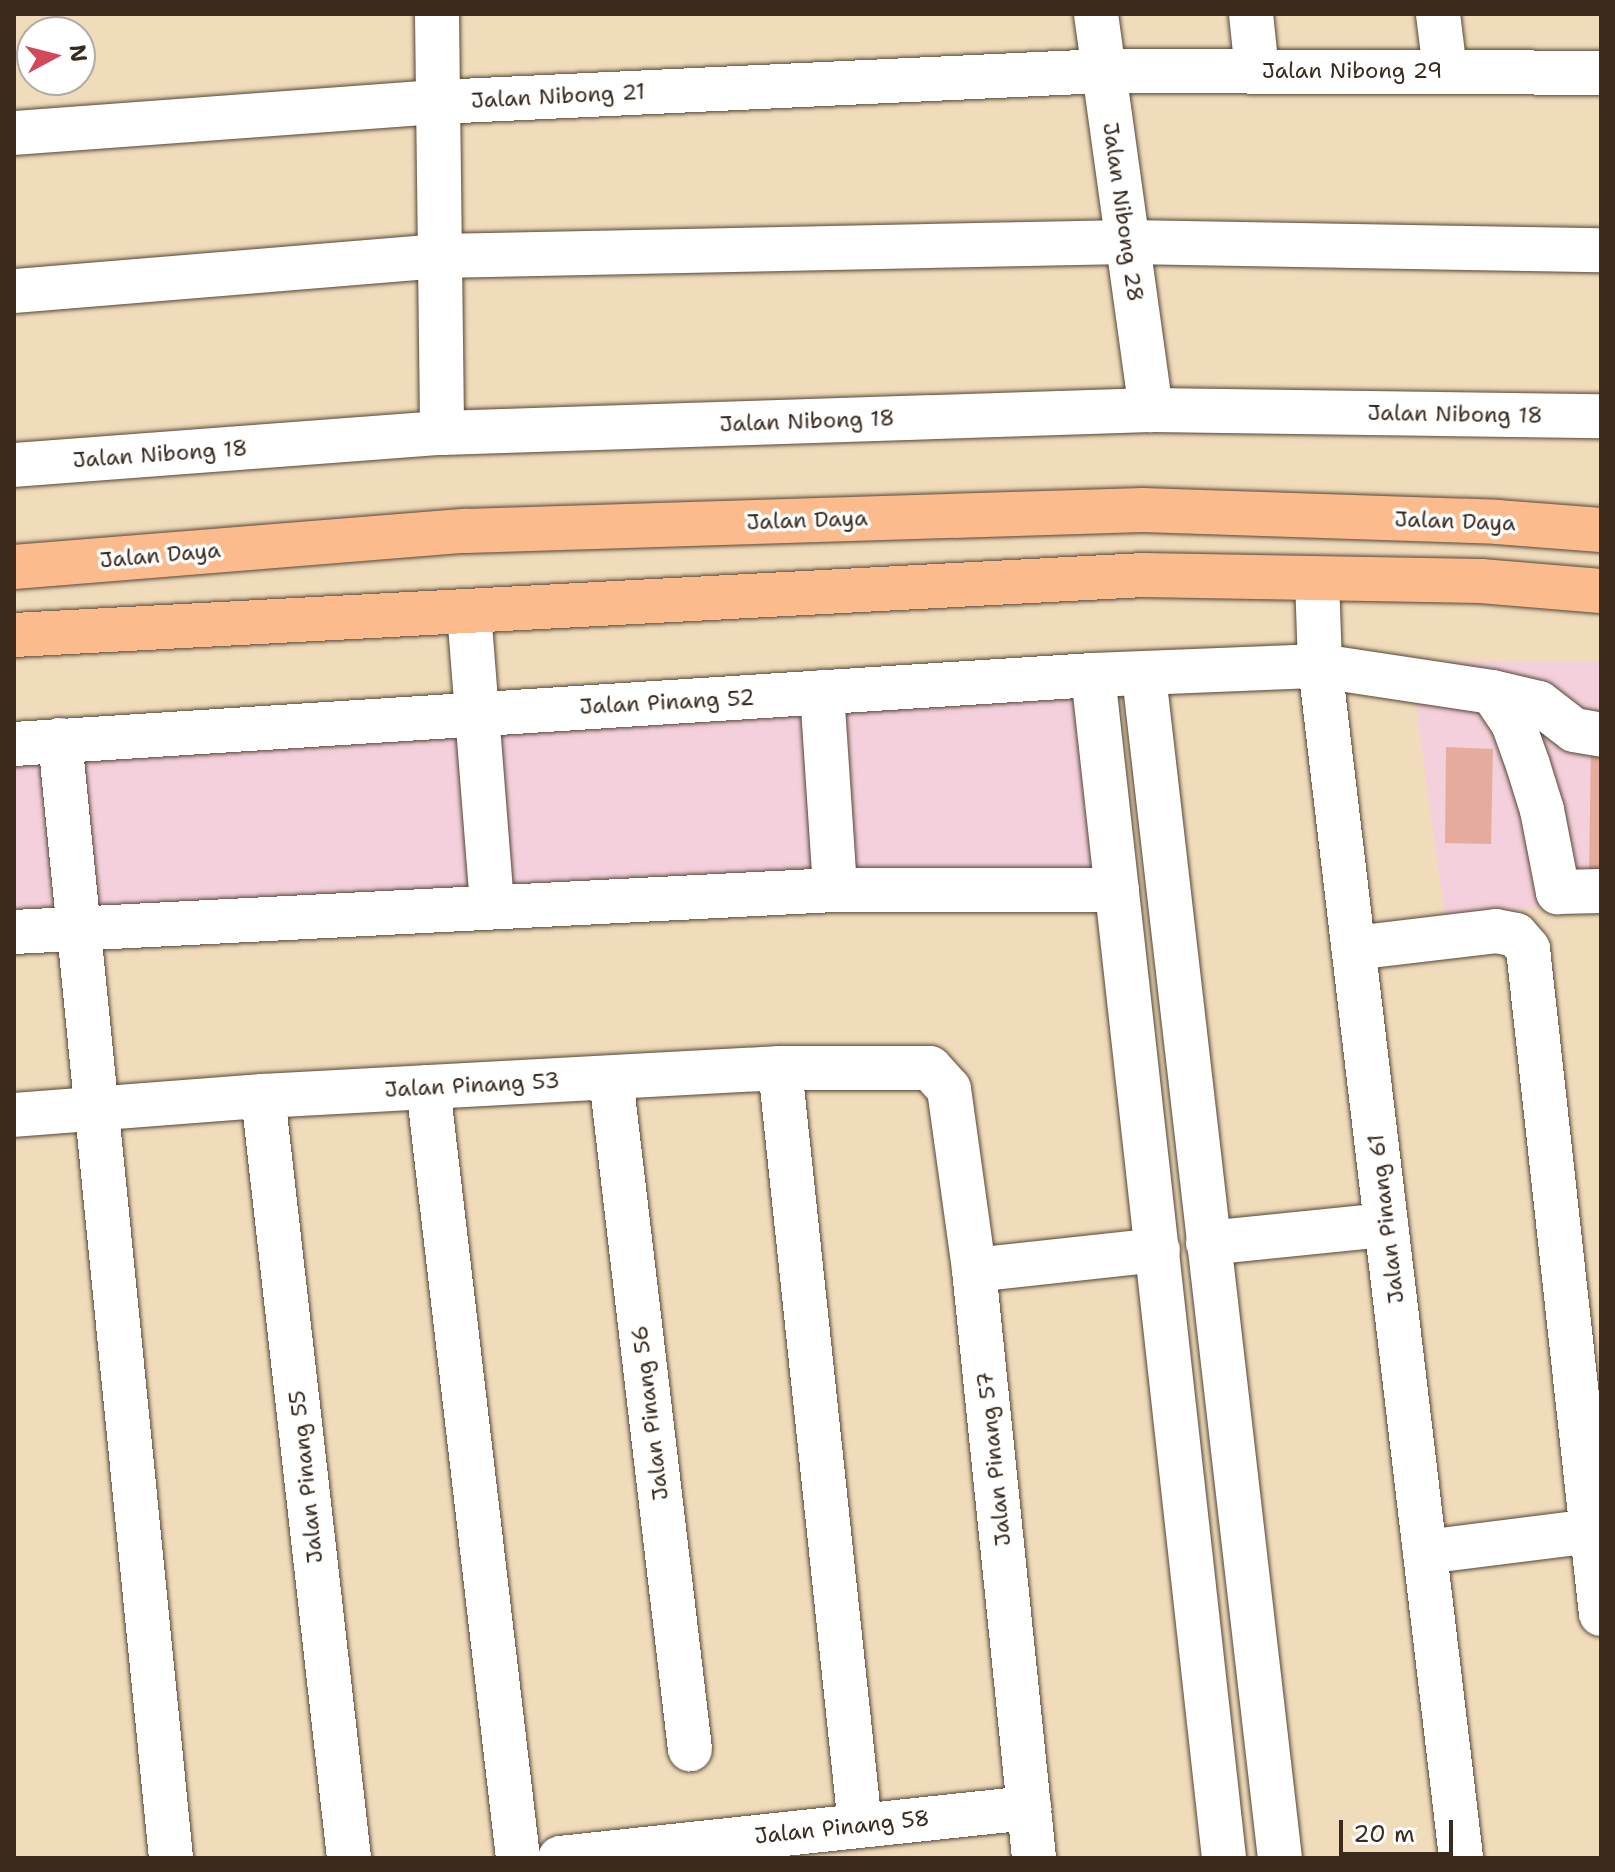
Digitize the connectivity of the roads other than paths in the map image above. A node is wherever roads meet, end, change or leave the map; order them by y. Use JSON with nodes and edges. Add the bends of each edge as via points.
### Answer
{"nodes":[{"id":1,"x":437,"y":14,"type":"edge"},
{"id":2,"x":1096,"y":14,"type":"edge"},
{"id":3,"x":1251,"y":14,"type":"edge"},
{"id":4,"x":1438,"y":14,"type":"edge"},
{"id":5,"x":1445,"y":70,"type":"junction"},
{"id":6,"x":1103,"y":71,"type":"junction"},
{"id":7,"x":1257,"y":71,"type":"junction"},
{"id":8,"x":1601,"y":73,"type":"edge"},
{"id":9,"x":438,"y":102,"type":"junction"},
{"id":10,"x":14,"y":133,"type":"edge"},
{"id":11,"x":1128,"y":242,"type":"junction"},
{"id":12,"x":1601,"y":250,"type":"edge"},
{"id":13,"x":440,"y":256,"type":"junction"},
{"id":14,"x":14,"y":291,"type":"edge"},
{"id":15,"x":1151,"y":410,"type":"junction"},
{"id":16,"x":1601,"y":416,"type":"edge"},
{"id":17,"x":442,"y":433,"type":"junction"},
{"id":18,"x":14,"y":465,"type":"edge"},
{"id":19,"x":1601,"y":530,"type":"edge"},
{"id":20,"x":14,"y":567,"type":"edge"},
{"id":21,"x":1317,"y":579,"type":"junction"},
{"id":22,"x":1601,"y":591,"type":"edge"},
{"id":23,"x":469,"y":612,"type":"junction"},
{"id":24,"x":14,"y":635,"type":"edge"},
{"id":25,"x":1320,"y":666,"type":"junction"},
{"id":26,"x":1093,"y":675,"type":"junction"},
{"id":27,"x":1144,"y":676,"type":"junction"},
{"id":28,"x":822,"y":692,"type":"junction"},
{"id":29,"x":1492,"y":692,"type":"junction"},
{"id":30,"x":475,"y":713,"type":"junction"},
{"id":31,"x":1601,"y":735,"type":"edge"},
{"id":32,"x":60,"y":740,"type":"junction"},
{"id":33,"x":14,"y":744,"type":"edge"},
{"id":34,"x":835,"y":890,"type":"junction"},
{"id":35,"x":1117,"y":890,"type":"junction"},
{"id":36,"x":1601,"y":891,"type":"edge"},
{"id":37,"x":492,"y":907,"type":"junction"},
{"id":38,"x":79,"y":929,"type":"junction"},
{"id":39,"x":14,"y":932,"type":"edge"},
{"id":40,"x":1354,"y":948,"type":"junction"},
{"id":41,"x":780,"y":1068,"type":"junction"},
{"id":42,"x":930,"y":1068,"type":"joint"},
{"id":43,"x":611,"y":1078,"type":"junction"},
{"id":44,"x":428,"y":1087,"type":"junction"},
{"id":45,"x":263,"y":1096,"type":"junction"},
{"id":46,"x":94,"y":1109,"type":"junction"},
{"id":47,"x":14,"y":1115,"type":"edge"},
{"id":48,"x":1386,"y":1225,"type":"junction"},
{"id":49,"x":1208,"y":1243,"type":"junction"},
{"id":50,"x":1158,"y":1250,"type":"junction"},
{"id":51,"x":974,"y":1270,"type":"junction"},
{"id":52,"x":1591,"y":1531,"type":"junction"},
{"id":53,"x":1425,"y":1552,"type":"junction"},
{"id":54,"x":1601,"y":1614,"type":"edge"},
{"id":55,"x":690,"y":1749,"type":"dead end"},
{"id":56,"x":1029,"y":1808,"type":"junction"},
{"id":57,"x":860,"y":1825,"type":"junction"},
{"id":58,"x":171,"y":1858,"type":"edge"},
{"id":59,"x":349,"y":1858,"type":"edge"},
{"id":60,"x":518,"y":1858,"type":"edge"},
{"id":61,"x":560,"y":1858,"type":"edge"},
{"id":62,"x":1034,"y":1858,"type":"edge"},
{"id":63,"x":1224,"y":1858,"type":"edge"},
{"id":64,"x":1280,"y":1858,"type":"edge"},
{"id":65,"x":1461,"y":1858,"type":"edge"}],
"edges":[{"from":1,"to":9,"type":"street"},
{"from":2,"to":6,"type":"street","name":"Jalan Nibong 28"},
{"from":3,"to":7,"type":"street"},
{"from":4,"to":5,"type":"street"},
{"from":5,"to":7,"type":"street","name":"Jalan Nibong 29"},
{"from":5,"to":8,"type":"street","name":"Jalan Nibong 29"},
{"from":6,"to":7,"type":"street","name":"Jalan Nibong 29"},
{"from":6,"to":9,"type":"street","name":"Jalan Nibong 21"},
{"from":6,"to":11,"type":"street","name":"Jalan Nibong 28"},
{"from":9,"to":10,"type":"street","name":"Jalan Nibong 21"},
{"from":9,"to":13,"type":"street"},
{"from":11,"to":12,"type":"street"},
{"from":11,"to":13,"type":"street"},
{"from":11,"to":15,"type":"street","name":"Jalan Nibong 28"},
{"from":13,"to":14,"type":"street"},
{"from":13,"to":17,"type":"street"},
{"from":15,"to":16,"type":"street","name":"Jalan Nibong 18"},
{"from":15,"to":17,"type":"street","name":"Jalan Nibong 18"},
{"from":17,"to":18,"type":"street","name":"Jalan Nibong 18"},
{"from":19,"to":20,"type":"main road","name":"Jalan Daya","via":[[1143,510],[466,531]]},
{"from":21,"to":22,"type":"main road","via":[[1481,581]]},
{"from":21,"to":23,"type":"main road","via":[[1143,575]]},
{"from":21,"to":25,"type":"street","name":"Jalan Pinang 61"},
{"from":23,"to":24,"type":"main road"},
{"from":23,"to":30,"type":"street"},
{"from":25,"to":27,"type":"street","name":"Jalan Pinang 52"},
{"from":25,"to":29,"type":"street","name":"Jalan Pinang 52"},
{"from":25,"to":40,"type":"street","name":"Jalan Pinang 61"},
{"from":26,"to":27,"type":"street","name":"Jalan Pinang 52"},
{"from":26,"to":28,"type":"street","name":"Jalan Pinang 52"},
{"from":26,"to":35,"type":"street"},
{"from":27,"to":49,"type":"street"},
{"from":28,"to":30,"type":"street","name":"Jalan Pinang 52"},
{"from":28,"to":34,"type":"street"},
{"from":29,"to":31,"type":"street","name":"Jalan Pinang 52","via":[[1539,703],[1574,730]]},
{"from":29,"to":36,"type":"street","via":[[1513,723],[1528,765],[1558,892]]},
{"from":30,"to":32,"type":"street","name":"Jalan Pinang 52"},
{"from":30,"to":37,"type":"street"},
{"from":32,"to":33,"type":"street","name":"Jalan Pinang 52"},
{"from":32,"to":38,"type":"street"},
{"from":34,"to":35,"type":"street"},
{"from":34,"to":37,"type":"street"},
{"from":35,"to":50,"type":"street"},
{"from":37,"to":38,"type":"street"},
{"from":38,"to":39,"type":"street"},
{"from":38,"to":46,"type":"street"},
{"from":40,"to":48,"type":"street","name":"Jalan Pinang 61"},
{"from":40,"to":52,"type":"street","via":[[1496,931],[1516,935],[1528,949]]},
{"from":41,"to":42,"type":"street","name":"Jalan Pinang 53"},
{"from":41,"to":43,"type":"street","name":"Jalan Pinang 53"},
{"from":41,"to":57,"type":"street"},
{"from":42,"to":51,"type":"street","name":"Jalan Pinang 57","via":[[949,1089]]},
{"from":43,"to":44,"type":"street","name":"Jalan Pinang 53"},
{"from":43,"to":55,"type":"street","name":"Jalan Pinang 56"},
{"from":44,"to":45,"type":"street","name":"Jalan Pinang 53"},
{"from":44,"to":60,"type":"street"},
{"from":45,"to":46,"type":"street","name":"Jalan Pinang 53"},
{"from":45,"to":59,"type":"street","name":"Jalan Pinang 55"},
{"from":46,"to":47,"type":"street","name":"Jalan Pinang 53"},
{"from":46,"to":58,"type":"street"},
{"from":48,"to":49,"type":"street"},
{"from":48,"to":53,"type":"street","name":"Jalan Pinang 61"},
{"from":49,"to":64,"type":"street"},
{"from":50,"to":51,"type":"street"},
{"from":50,"to":63,"type":"street"},
{"from":51,"to":56,"type":"street","name":"Jalan Pinang 57"},
{"from":52,"to":53,"type":"street"},
{"from":52,"to":54,"type":"street"},
{"from":53,"to":65,"type":"street","name":"Jalan Pinang 61"},
{"from":56,"to":57,"type":"street","name":"Jalan Pinang 58"},
{"from":56,"to":62,"type":"street","name":"Jalan Pinang 57"},
{"from":57,"to":61,"type":"street","name":"Jalan Pinang 58"}]}
